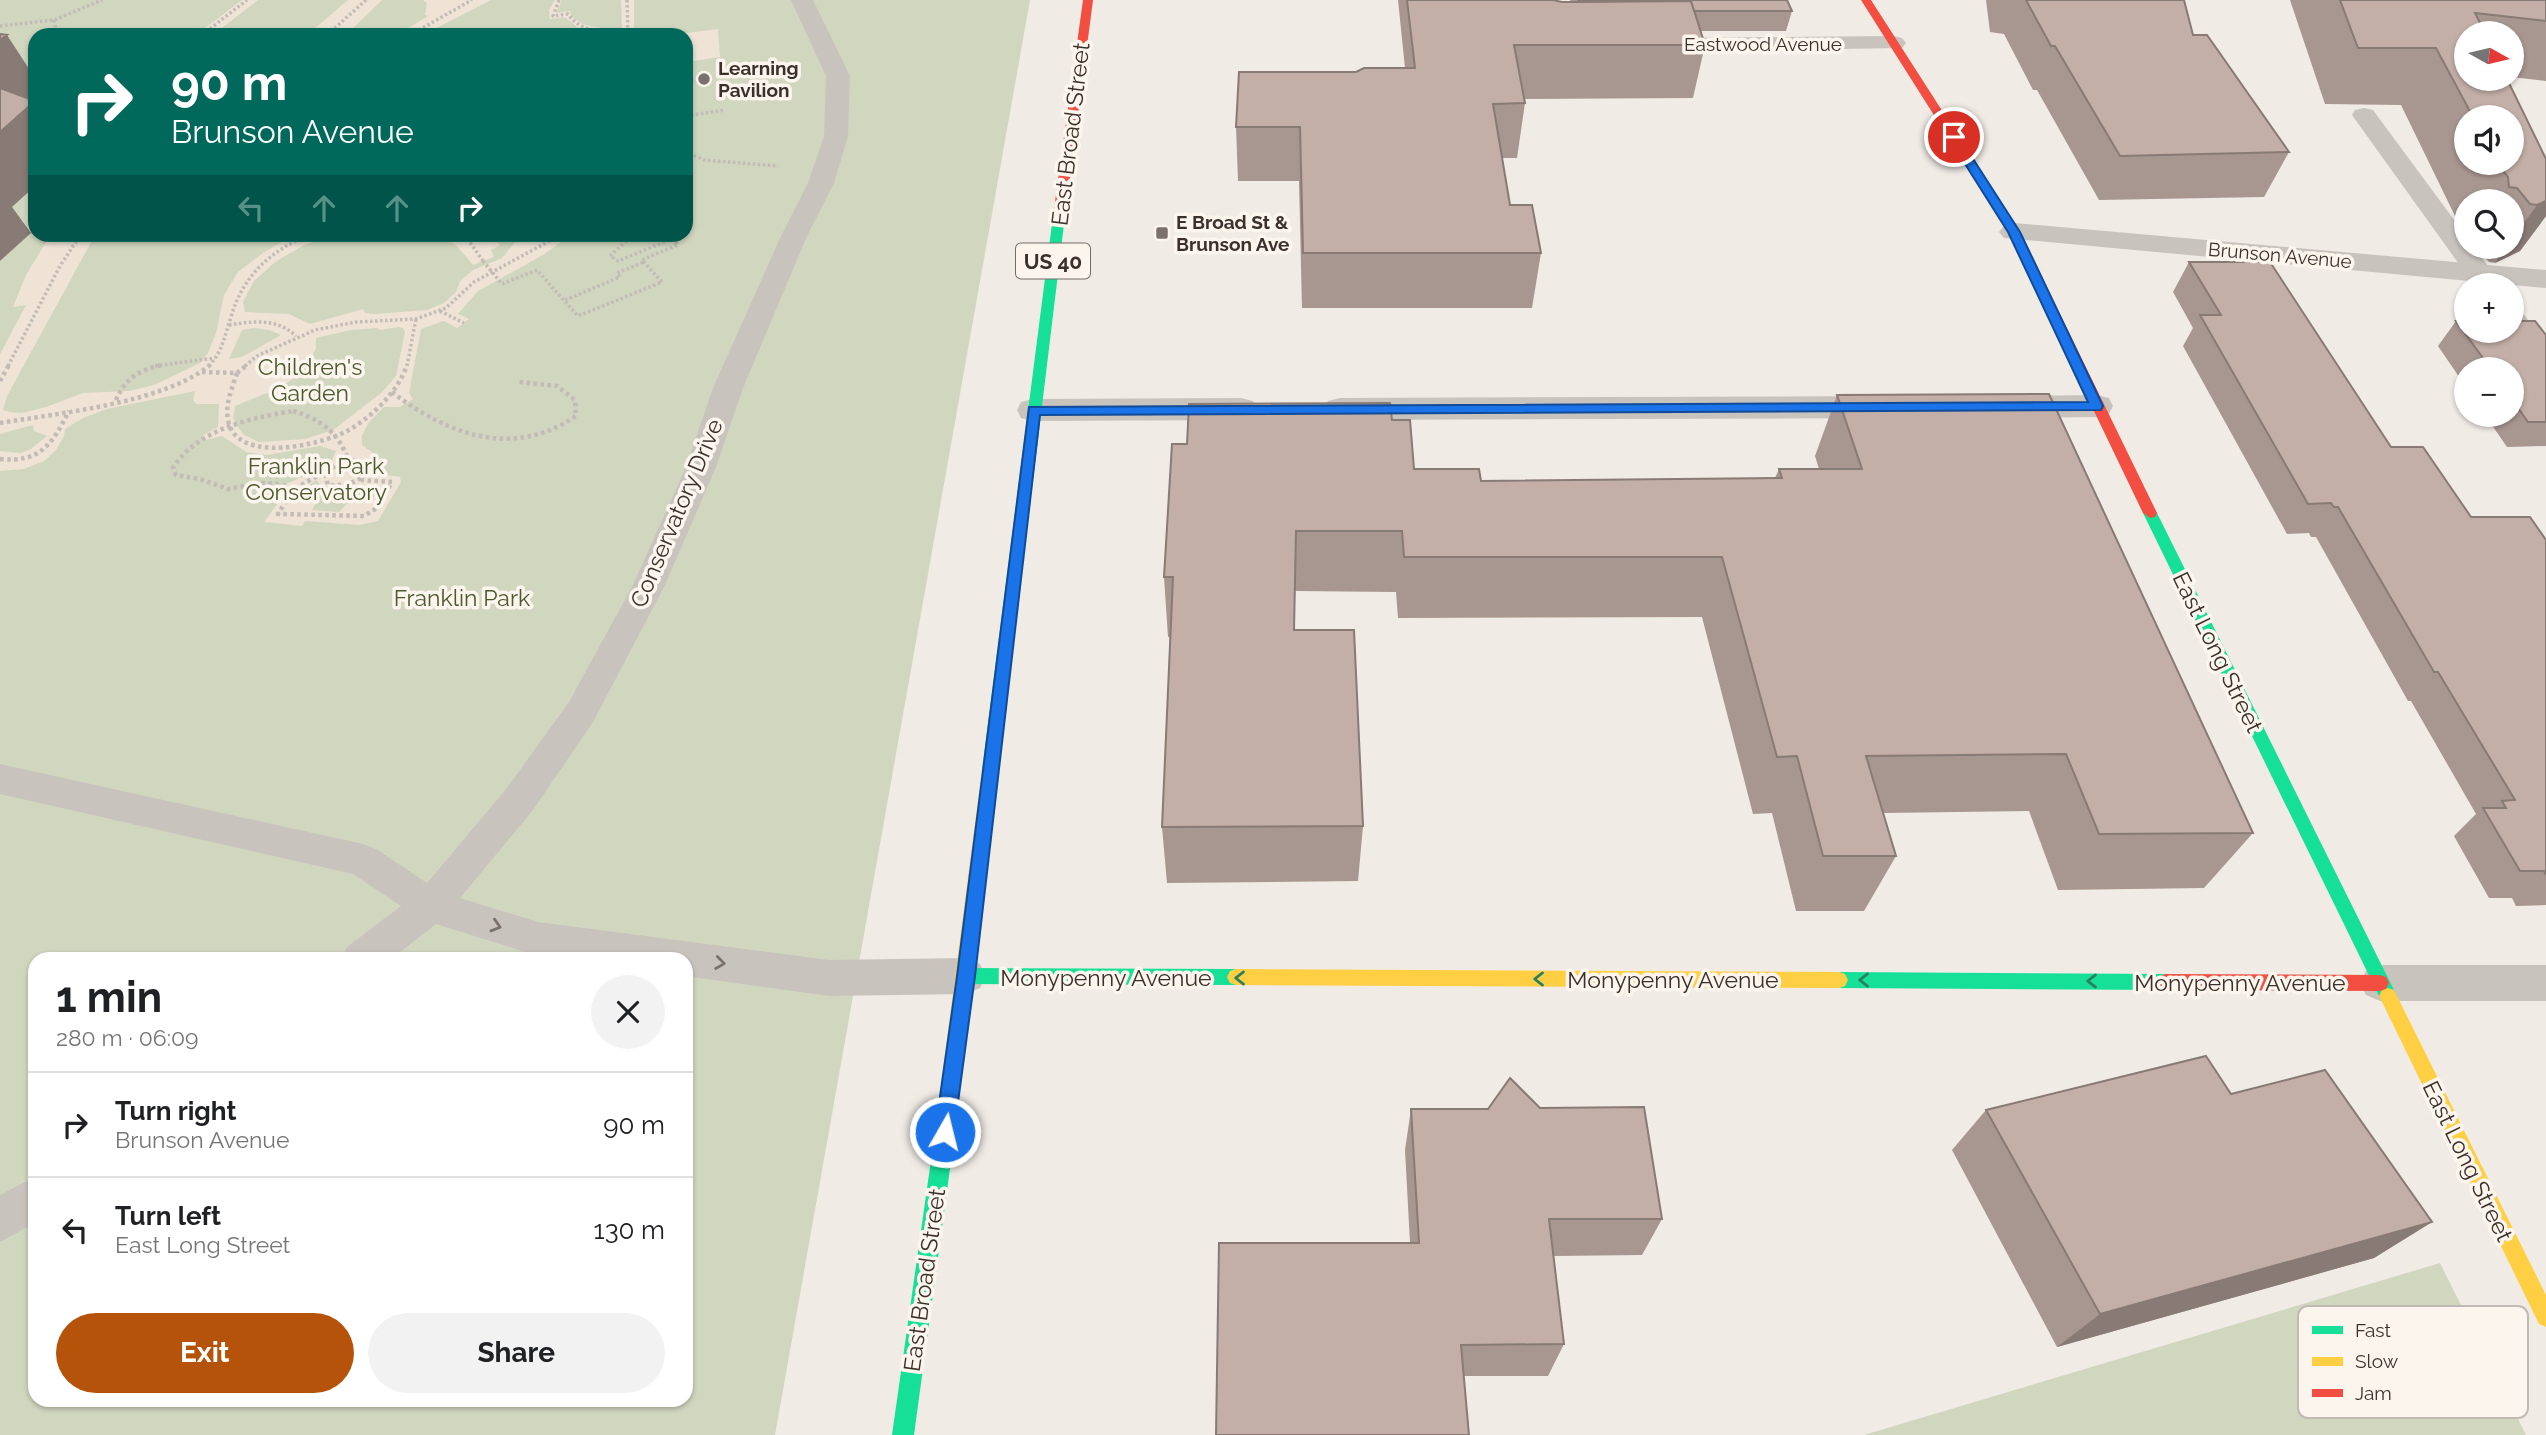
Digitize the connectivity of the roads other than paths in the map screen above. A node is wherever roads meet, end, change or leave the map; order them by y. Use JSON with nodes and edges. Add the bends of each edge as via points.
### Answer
{"nodes":[{"id":1,"x":802,"y":0,"type":"edge"},
{"id":2,"x":1088,"y":0,"type":"edge"},
{"id":3,"x":1866,"y":0,"type":"edge"},
{"id":4,"x":1894,"y":43,"type":"junction"},
{"id":5,"x":1635,"y":45,"type":"edge"},
{"id":6,"x":2364,"y":116,"type":"dead end"},
{"id":7,"x":2014,"y":232,"type":"junction"},
{"id":8,"x":2478,"y":273,"type":"edge"},
{"id":9,"x":2454,"y":276,"type":"edge"},
{"id":10,"x":2524,"y":279,"type":"edge"},
{"id":11,"x":2546,"y":279,"type":"edge"},
{"id":12,"x":2524,"y":334,"type":"edge"},
{"id":13,"x":2546,"y":362,"type":"edge"},
{"id":14,"x":2097,"y":406,"type":"junction"},
{"id":15,"x":1920,"y":407,"type":"edge"},
{"id":16,"x":1974,"y":407,"type":"edge"},
{"id":17,"x":1271,"y":409,"type":"edge"},
{"id":18,"x":1312,"y":409,"type":"edge"},
{"id":19,"x":1033,"y":410,"type":"junction"},
{"id":20,"x":0,"y":779,"type":"edge"},
{"id":21,"x":431,"y":906,"type":"junction"},
{"id":22,"x":370,"y":952,"type":"edge"},
{"id":23,"x":635,"y":952,"type":"edge"},
{"id":24,"x":693,"y":960,"type":"edge"},
{"id":25,"x":966,"y":976,"type":"junction"},
{"id":26,"x":2380,"y":983,"type":"junction"},
{"id":27,"x":2546,"y":983,"type":"edge"},
{"id":28,"x":28,"y":1202,"type":"edge"},
{"id":29,"x":0,"y":1220,"type":"edge"},
{"id":30,"x":2546,"y":1317,"type":"edge"},
{"id":31,"x":902,"y":1435,"type":"edge"}],
"edges":[{"from":1,"to":21,"type":"lane","name":"Conservatory Drive","via":[[838,76],[836,136],[821,183],[728,388],[701,467],[649,584],[581,712],[520,799]]},
{"from":2,"to":19,"type":"street","name":"East Broad Street","number":"US 40"},
{"from":3,"to":4,"type":"street","name":"East Long Street"},
{"from":4,"to":5,"type":"lane","name":"Eastwood Avenue"},
{"from":4,"to":7,"type":"street","name":"East Long Street"},
{"from":6,"to":8,"type":"lane"},
{"from":7,"to":9,"type":"street","name":"Brunson Avenue"},
{"from":7,"to":14,"type":"street","name":"East Long Street"},
{"from":10,"to":11,"type":"street","name":"Brunson Avenue"},
{"from":12,"to":13,"type":"lane"},
{"from":14,"to":16,"type":"street"},
{"from":14,"to":26,"type":"street","name":"East Long Street"},
{"from":15,"to":18,"type":"street"},
{"from":17,"to":19,"type":"street"},
{"from":19,"to":25,"type":"street","name":"East Broad Street","number":"US 40"},
{"from":20,"to":21,"type":"lane","via":[[363,860]]},
{"from":21,"to":22,"type":"lane","name":"Conservatory Drive"},
{"from":21,"to":23,"type":"lane","one_way":true,"via":[[538,939]]},
{"from":24,"to":25,"type":"lane","one_way":true,"via":[[829,978]]},
{"from":26,"to":25,"type":"street","name":"Monypenny Avenue","one_way":true},
{"from":25,"to":31,"type":"street","name":"East Broad Street","number":"US 40"},
{"from":26,"to":27,"type":"lane"},
{"from":26,"to":30,"type":"street","name":"East Long Street"},
{"from":28,"to":29,"type":"lane"}]}
